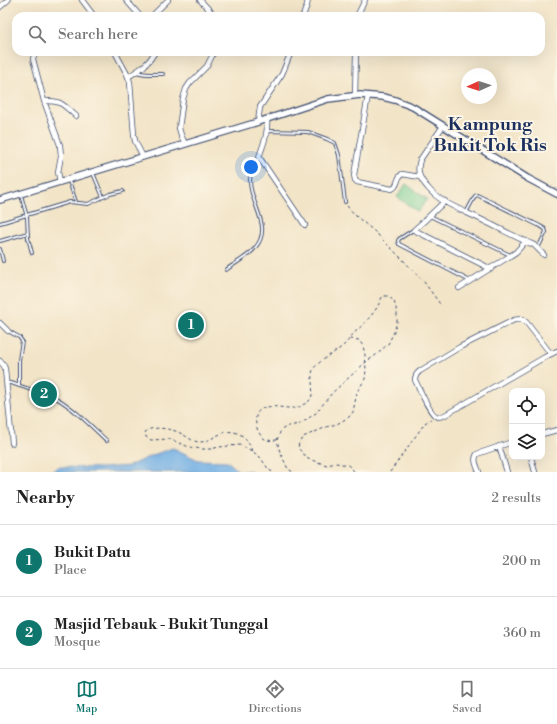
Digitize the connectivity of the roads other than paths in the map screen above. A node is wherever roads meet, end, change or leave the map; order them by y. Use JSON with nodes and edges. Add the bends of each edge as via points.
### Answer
{"nodes":[{"id":1,"x":8,"y":0,"type":"edge"},
{"id":2,"x":82,"y":0,"type":"edge"},
{"id":3,"x":126,"y":0,"type":"edge"},
{"id":4,"x":168,"y":0,"type":"edge"},
{"id":5,"x":200,"y":0,"type":"edge"},
{"id":6,"x":308,"y":0,"type":"edge"},
{"id":7,"x":365,"y":0,"type":"edge"},
{"id":8,"x":0,"y":7,"type":"edge"},
{"id":9,"x":91,"y":12,"type":"edge"},
{"id":10,"x":136,"y":12,"type":"edge"},
{"id":11,"x":156,"y":12,"type":"edge"},
{"id":12,"x":211,"y":12,"type":"edge"},
{"id":13,"x":305,"y":12,"type":"edge"},
{"id":14,"x":359,"y":12,"type":"edge"},
{"id":15,"x":34,"y":56,"type":"edge"},
{"id":16,"x":117,"y":56,"type":"edge"},
{"id":17,"x":153,"y":56,"type":"edge"},
{"id":18,"x":212,"y":56,"type":"edge"},
{"id":19,"x":289,"y":56,"type":"edge"},
{"id":20,"x":356,"y":56,"type":"edge"},
{"id":21,"x":136,"y":72,"type":"junction"},
{"id":22,"x":163,"y":74,"type":"dead end"},
{"id":23,"x":128,"y":77,"type":"junction"},
{"id":24,"x":355,"y":96,"type":"junction"},
{"id":25,"x":368,"y":96,"type":"junction"},
{"id":26,"x":44,"y":101,"type":"junction"},
{"id":27,"x":76,"y":116,"type":"dead end"},
{"id":28,"x":267,"y":119,"type":"junction"},
{"id":29,"x":258,"y":122,"type":"junction"},
{"id":30,"x":443,"y":126,"type":"junction"},
{"id":31,"x":267,"y":131,"type":"junction"},
{"id":32,"x":185,"y":144,"type":"junction"},
{"id":33,"x":143,"y":157,"type":"junction"},
{"id":34,"x":259,"y":157,"type":"junction"},
{"id":35,"x":93,"y":172,"type":"junction"},
{"id":36,"x":420,"y":176,"type":"junction"},
{"id":37,"x":69,"y":179,"type":"junction"},
{"id":38,"x":60,"y":182,"type":"junction"},
{"id":39,"x":123,"y":191,"type":"dead end"},
{"id":40,"x":21,"y":194,"type":"junction"},
{"id":41,"x":557,"y":194,"type":"edge"},
{"id":42,"x":103,"y":198,"type":"junction"},
{"id":43,"x":0,"y":200,"type":"edge"},
{"id":44,"x":445,"y":201,"type":"junction"},
{"id":45,"x":76,"y":202,"type":"junction"},
{"id":46,"x":344,"y":202,"type":"road end"},
{"id":47,"x":466,"y":212,"type":"junction"},
{"id":48,"x":26,"y":215,"type":"junction"},
{"id":49,"x":430,"y":216,"type":"junction"},
{"id":50,"x":0,"y":223,"type":"edge"},
{"id":51,"x":305,"y":225,"type":"dead end"},
{"id":52,"x":414,"y":230,"type":"junction"},
{"id":53,"x":28,"y":232,"type":"junction"},
{"id":54,"x":0,"y":241,"type":"edge"},
{"id":55,"x":526,"y":241,"type":"junction"},
{"id":56,"x":538,"y":248,"type":"junction"},
{"id":57,"x":0,"y":249,"type":"edge"},
{"id":58,"x":32,"y":253,"type":"dead end"},
{"id":59,"x":544,"y":255,"type":"dead end"},
{"id":60,"x":511,"y":256,"type":"junction"},
{"id":61,"x":3,"y":261,"type":"dead end"},
{"id":62,"x":491,"y":269,"type":"junction"},
{"id":63,"x":226,"y":270,"type":"dead end"},
{"id":64,"x":471,"y":281,"type":"junction"},
{"id":65,"x":459,"y":288,"type":"dead end"},
{"id":66,"x":0,"y":323,"type":"edge"},
{"id":67,"x":8,"y":331,"type":"joint"},
{"id":68,"x":557,"y":351,"type":"edge"},
{"id":69,"x":551,"y":354,"type":"junction"},
{"id":70,"x":0,"y":361,"type":"edge"},
{"id":71,"x":6,"y":383,"type":"junction"},
{"id":72,"x":19,"y":386,"type":"junction"},
{"id":73,"x":557,"y":430,"type":"edge"},
{"id":74,"x":545,"y":433,"type":"edge"},
{"id":75,"x":107,"y":441,"type":"dead end"},
{"id":76,"x":12,"y":443,"type":"dead end"},
{"id":77,"x":509,"y":443,"type":"edge"},
{"id":78,"x":499,"y":446,"type":"junction"},
{"id":79,"x":532,"y":460,"type":"edge"},
{"id":80,"x":479,"y":472,"type":"edge"},
{"id":81,"x":507,"y":472,"type":"edge"},
{"id":82,"x":535,"y":472,"type":"edge"}],
"edges":[{"from":1,"to":8,"type":"street"},
{"from":2,"to":9,"type":"street"},
{"from":3,"to":10,"type":"street"},
{"from":4,"to":11,"type":"street"},
{"from":5,"to":12,"type":"street"},
{"from":6,"to":13,"type":"street"},
{"from":7,"to":14,"type":"street"},
{"from":15,"to":26,"type":"street"},
{"from":16,"to":23,"type":"street"},
{"from":17,"to":21,"type":"street"},
{"from":18,"to":32,"type":"street","via":[[185,93],[179,128]]},
{"from":19,"to":29,"type":"street","via":[[282,74],[260,107]]},
{"from":20,"to":24,"type":"street"},
{"from":21,"to":22,"type":"lane"},
{"from":21,"to":23,"type":"street"},
{"from":23,"to":33,"type":"street","via":[[135,141]]},
{"from":24,"to":25,"type":"street"},
{"from":24,"to":28,"type":"street","via":[[328,99]]},
{"from":25,"to":30,"type":"street","via":[[383,97],[413,107]]},
{"from":25,"to":36,"type":"street","via":[[355,180],[392,190],[402,174]]},
{"from":26,"to":27,"type":"street","via":[[58,102]]},
{"from":26,"to":38,"type":"street","via":[[60,144]]},
{"from":28,"to":29,"type":"street"},
{"from":28,"to":31,"type":"street"},
{"from":29,"to":32,"type":"street"},
{"from":30,"to":36,"type":"street","via":[[420,160]]},
{"from":30,"to":41,"type":"street"},
{"from":31,"to":34,"type":"street"},
{"from":31,"to":46,"type":"lane","via":[[308,132],[335,143]]},
{"from":32,"to":33,"type":"street"},
{"from":33,"to":35,"type":"street"},
{"from":34,"to":51,"type":"street"},
{"from":34,"to":63,"type":"lane","via":[[250,183],[261,218],[261,239],[257,247]]},
{"from":35,"to":37,"type":"street"},
{"from":35,"to":42,"type":"lane"},
{"from":36,"to":44,"type":"street","via":[[428,189]]},
{"from":37,"to":38,"type":"street"},
{"from":37,"to":45,"type":"lane"},
{"from":38,"to":40,"type":"street"},
{"from":39,"to":42,"type":"lane"},
{"from":40,"to":43,"type":"street"},
{"from":40,"to":48,"type":"lane"},
{"from":42,"to":45,"type":"lane","via":[[88,204]]},
{"from":44,"to":47,"type":"street"},
{"from":44,"to":49,"type":"street"},
{"from":45,"to":48,"type":"lane"},
{"from":47,"to":55,"type":"street"},
{"from":47,"to":56,"type":"lane","via":[[476,195],[494,203],[545,229],[545,235]]},
{"from":48,"to":50,"type":"lane"},
{"from":48,"to":53,"type":"lane"},
{"from":49,"to":52,"type":"street"},
{"from":49,"to":60,"type":"lane"},
{"from":52,"to":62,"type":"street"},
{"from":52,"to":64,"type":"lane","via":[[399,239],[399,244]]},
{"from":53,"to":54,"type":"lane"},
{"from":53,"to":58,"type":"lane"},
{"from":55,"to":56,"type":"street"},
{"from":55,"to":60,"type":"street"},
{"from":56,"to":59,"type":"street"},
{"from":57,"to":61,"type":"lane"},
{"from":60,"to":62,"type":"street"},
{"from":62,"to":64,"type":"street"},
{"from":64,"to":65,"type":"street"},
{"from":66,"to":67,"type":"street"},
{"from":67,"to":72,"type":"lane","via":[[22,341]]},
{"from":68,"to":69,"type":"street"},
{"from":69,"to":69,"type":"street","via":[[440,417],[431,412],[415,380],[420,371],[460,347],[514,320],[522,319],[526,322]]},
{"from":70,"to":71,"type":"street","via":[[5,369]]},
{"from":71,"to":72,"type":"lane"},
{"from":71,"to":76,"type":"street"},
{"from":72,"to":75,"type":"lane","via":[[56,398]]},
{"from":73,"to":74,"type":"street"},
{"from":77,"to":78,"type":"street"},
{"from":78,"to":80,"type":"street","via":[[477,454],[475,460]]},
{"from":78,"to":81,"type":"street"},
{"from":79,"to":82,"type":"street"}]}
